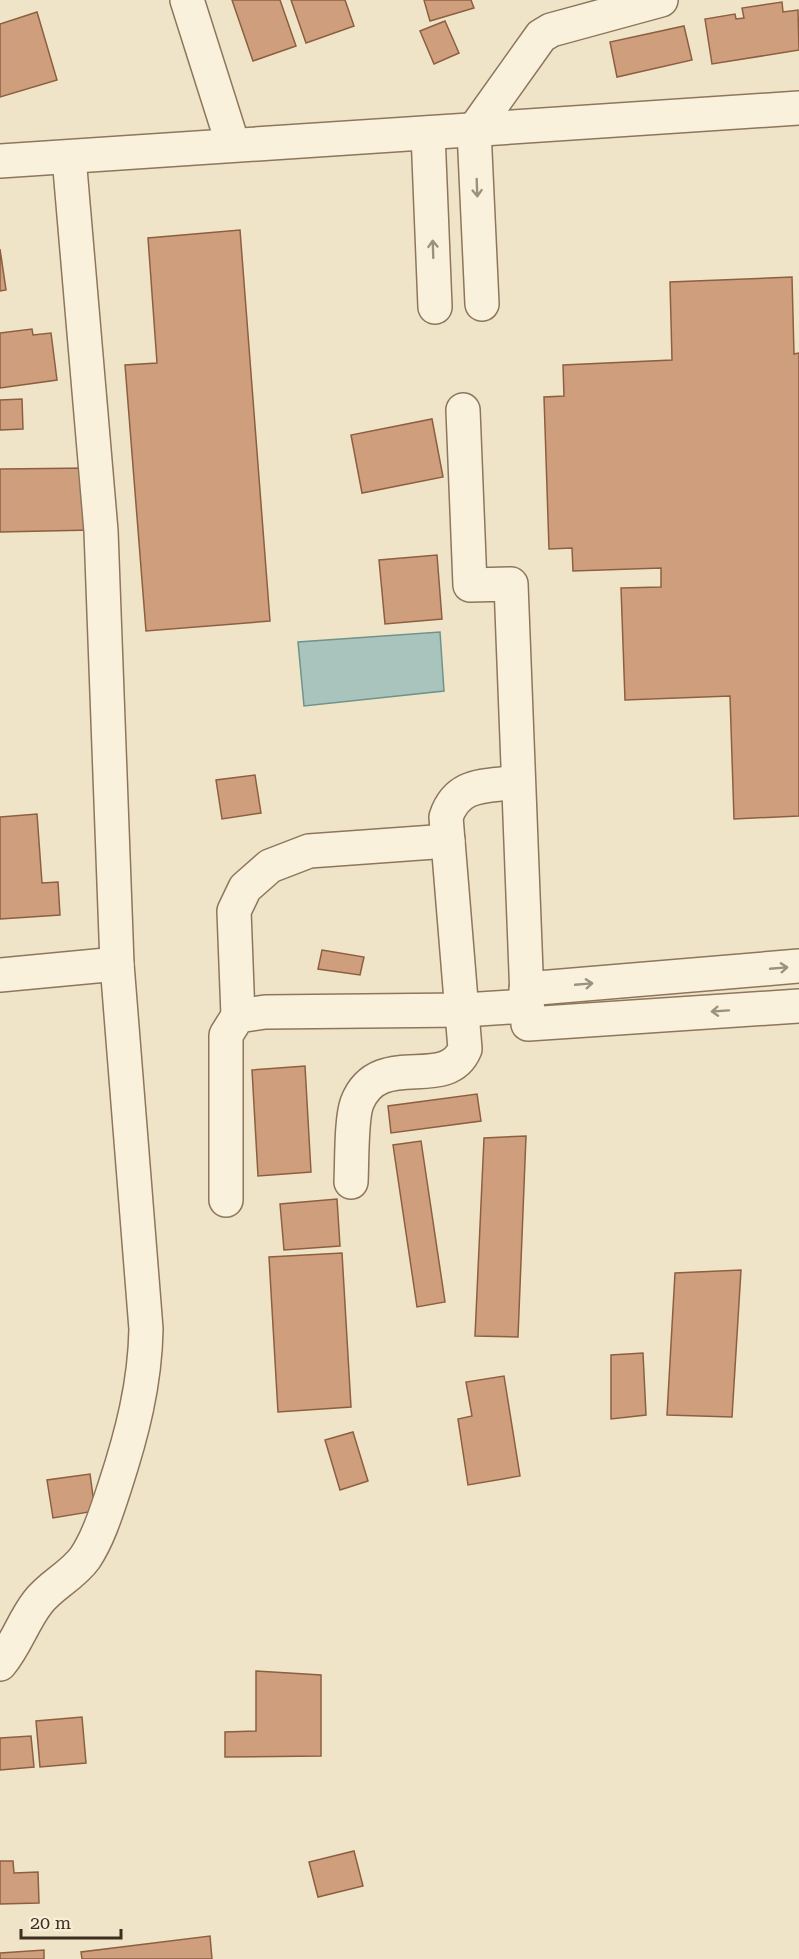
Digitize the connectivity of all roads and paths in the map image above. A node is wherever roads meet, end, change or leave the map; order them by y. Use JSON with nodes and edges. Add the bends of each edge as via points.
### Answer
{"nodes":[{"id":1,"x":187,"y":0,"type":"edge"},
{"id":2,"x":661,"y":0,"type":"edge"},
{"id":3,"x":799,"y":108,"type":"edge"},
{"id":4,"x":474,"y":130,"type":"junction"},
{"id":5,"x":428,"y":133,"type":"junction"},
{"id":6,"x":233,"y":145,"type":"junction"},
{"id":7,"x":69,"y":157,"type":"junction"},
{"id":8,"x":0,"y":162,"type":"edge"},
{"id":9,"x":482,"y":304,"type":"dead end"},
{"id":10,"x":435,"y":307,"type":"dead end"},
{"id":11,"x":463,"y":410,"type":"dead end"},
{"id":12,"x":517,"y":782,"type":"junction"},
{"id":13,"x":448,"y":841,"type":"junction"},
{"id":14,"x":117,"y":964,"type":"junction"},
{"id":15,"x":799,"y":966,"type":"edge"},
{"id":16,"x":0,"y":975,"type":"edge"},
{"id":17,"x":527,"y":1006,"type":"junction"},
{"id":18,"x":799,"y":1006,"type":"edge"},
{"id":19,"x":464,"y":1010,"type":"junction"},
{"id":20,"x":238,"y":1016,"type":"junction"},
{"id":21,"x":351,"y":1182,"type":"dead end"},
{"id":22,"x":226,"y":1200,"type":"dead end"},
{"id":23,"x":0,"y":1664,"type":"edge"}],
"edges":[{"from":1,"to":6,"type":"street"},
{"from":2,"to":4,"type":"street","via":[[541,36]]},
{"from":3,"to":4,"type":"street"},
{"from":4,"to":5,"type":"street"},
{"from":4,"to":9,"type":"street","one_way":true},
{"from":5,"to":6,"type":"street"},
{"from":10,"to":5,"type":"street","one_way":true},
{"from":6,"to":7,"type":"street"},
{"from":7,"to":8,"type":"street"},
{"from":7,"to":14,"type":"street","via":[[101,531]]},
{"from":11,"to":12,"type":"street","via":[[470,585],[511,584]]},
{"from":12,"to":13,"type":"street","via":[[466,789],[452,801],[447,818]]},
{"from":12,"to":17,"type":"street"},
{"from":13,"to":19,"type":"street"},
{"from":13,"to":20,"type":"street","via":[[309,851],[270,866],[245,888],[234,911]]},
{"from":14,"to":16,"type":"street"},
{"from":14,"to":23,"type":"street","via":[[146,1329],[140,1401],[95,1539],[77,1566],[38,1602]]},
{"from":17,"to":15,"type":"street","one_way":true},
{"from":18,"to":17,"type":"street","one_way":true},
{"from":17,"to":19,"type":"street"},
{"from":19,"to":20,"type":"street","via":[[266,1012]]},
{"from":19,"to":21,"type":"street","via":[[465,1049],[460,1060],[447,1070],[394,1072],[379,1078],[356,1104]]},
{"from":20,"to":22,"type":"street","via":[[226,1035]]}]}
